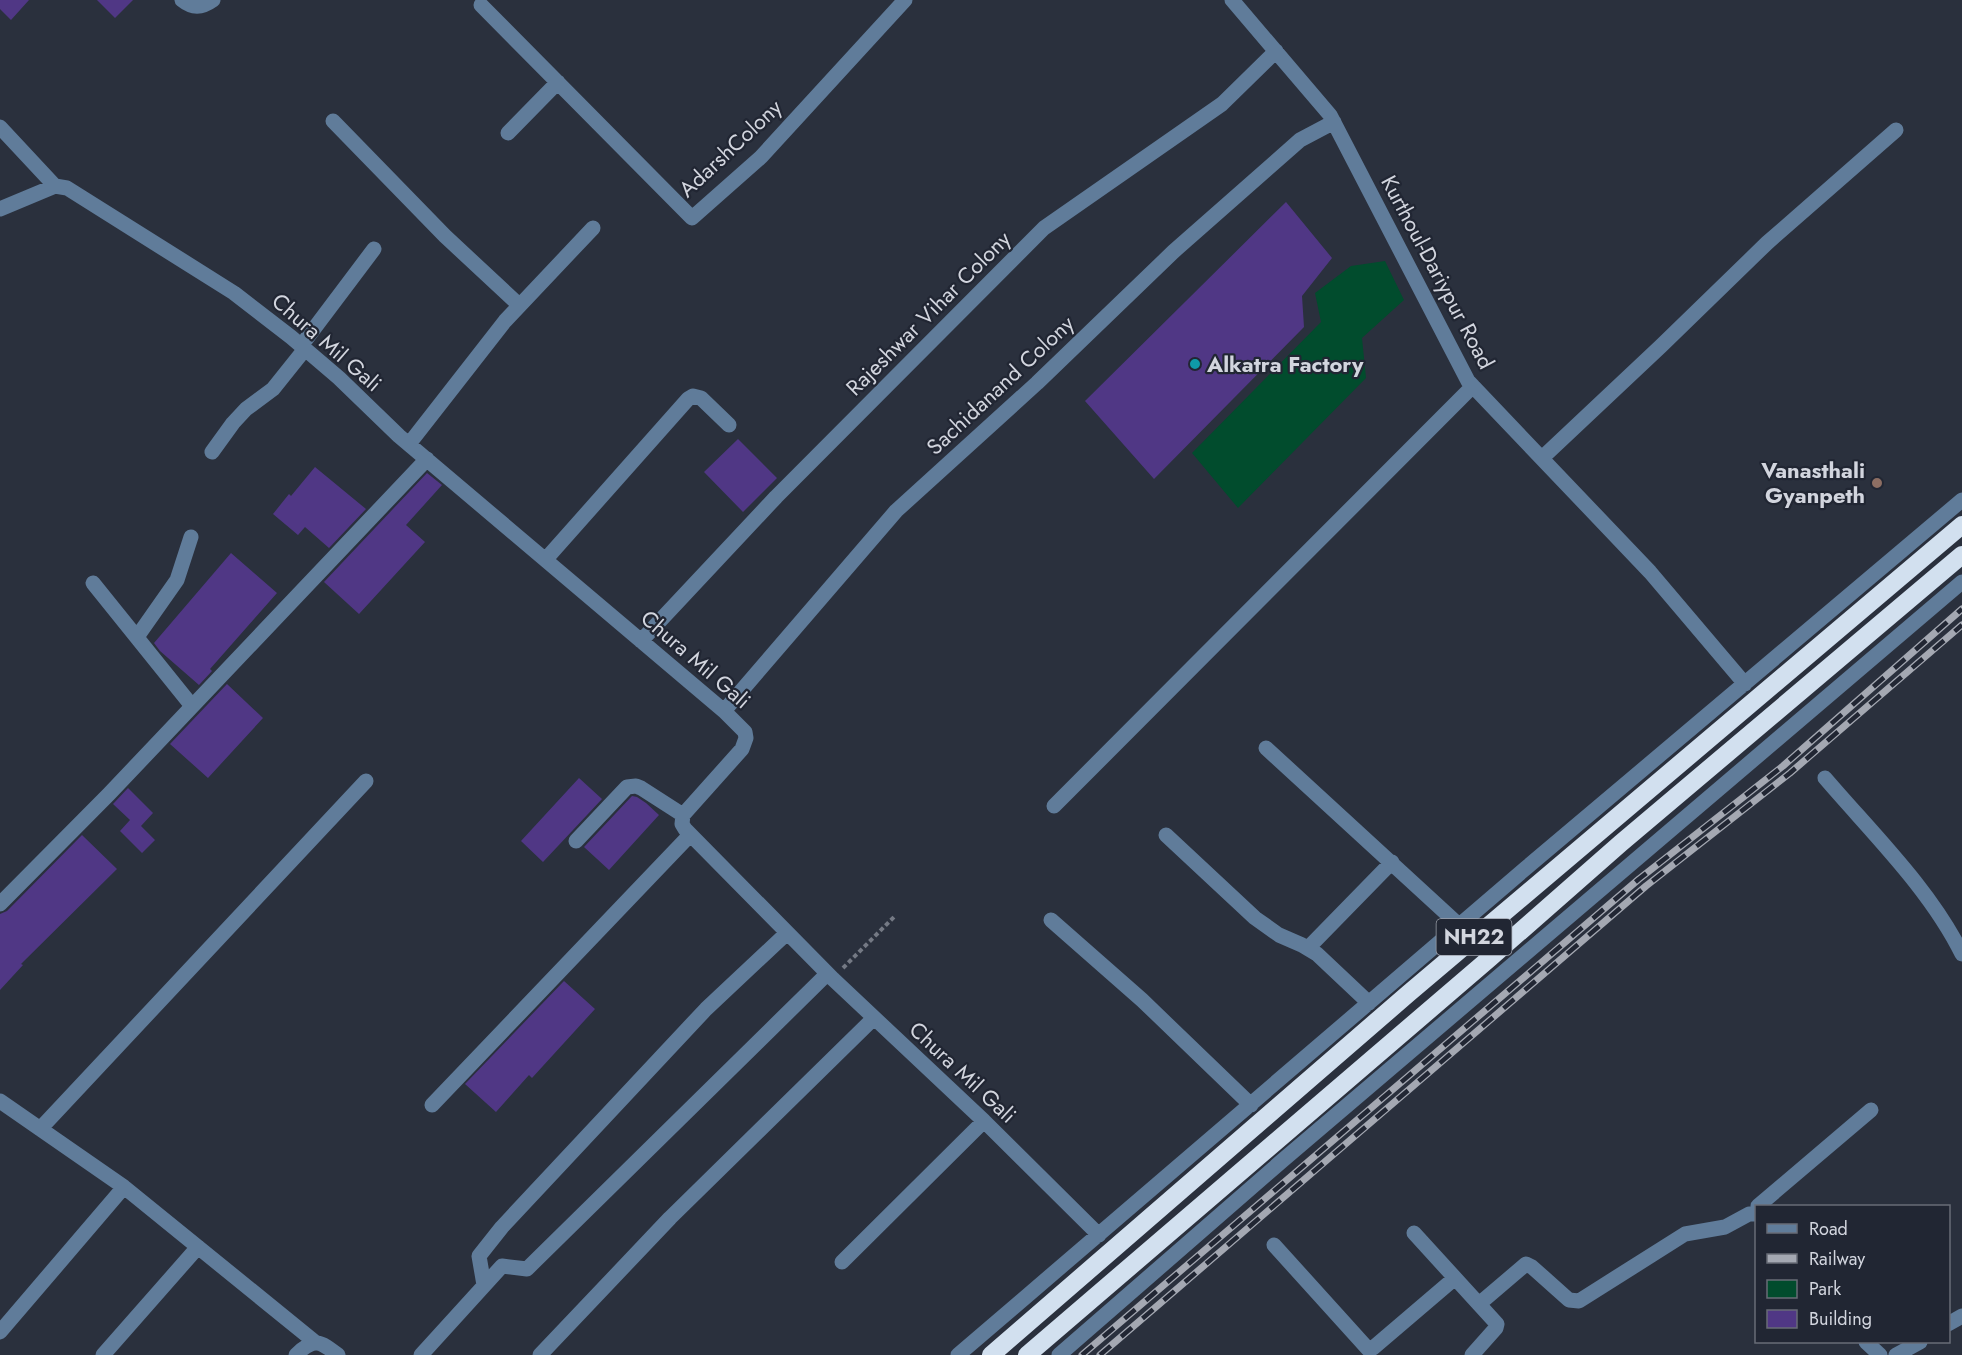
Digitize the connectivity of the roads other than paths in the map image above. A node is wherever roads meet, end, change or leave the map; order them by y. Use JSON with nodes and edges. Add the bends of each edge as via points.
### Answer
{"nodes":[{"id":1,"x":182,"y":0,"type":"edge"},
{"id":2,"x":213,"y":0,"type":"edge"},
{"id":3,"x":905,"y":0,"type":"edge"},
{"id":4,"x":1232,"y":0,"type":"edge"},
{"id":5,"x":481,"y":5,"type":"dead end"},
{"id":6,"x":1276,"y":51,"type":"junction"},
{"id":7,"x":558,"y":82,"type":"junction"},
{"id":8,"x":333,"y":121,"type":"dead end"},
{"id":9,"x":1334,"y":122,"type":"junction"},
{"id":10,"x":0,"y":127,"type":"edge"},
{"id":11,"x":1896,"y":130,"type":"dead end"},
{"id":12,"x":508,"y":133,"type":"dead end"},
{"id":13,"x":55,"y":186,"type":"junction"},
{"id":14,"x":0,"y":208,"type":"edge"},
{"id":15,"x":593,"y":228,"type":"dead end"},
{"id":16,"x":374,"y":249,"type":"dead end"},
{"id":17,"x":519,"y":306,"type":"junction"},
{"id":18,"x":303,"y":348,"type":"junction"},
{"id":19,"x":1473,"y":386,"type":"junction"},
{"id":20,"x":729,"y":425,"type":"dead end"},
{"id":21,"x":409,"y":444,"type":"junction"},
{"id":22,"x":212,"y":452,"type":"dead end"},
{"id":23,"x":1542,"y":458,"type":"junction"},
{"id":24,"x":427,"y":459,"type":"junction"},
{"id":25,"x":1962,"y":500,"type":"edge"},
{"id":26,"x":1962,"y":525,"type":"edge"},
{"id":27,"x":191,"y":537,"type":"dead end"},
{"id":28,"x":1962,"y":555,"type":"edge"},
{"id":29,"x":546,"y":559,"type":"junction"},
{"id":30,"x":1962,"y":582,"type":"edge"},
{"id":31,"x":93,"y":583,"type":"dead end"},
{"id":32,"x":1846,"y":599,"type":"junction"},
{"id":33,"x":137,"y":637,"type":"junction"},
{"id":34,"x":641,"y":641,"type":"junction"},
{"id":35,"x":1887,"y":648,"type":"junction"},
{"id":36,"x":1745,"y":684,"type":"junction"},
{"id":37,"x":192,"y":706,"type":"junction"},
{"id":38,"x":724,"y":711,"type":"junction"},
{"id":39,"x":1266,"y":748,"type":"dead end"},
{"id":40,"x":1825,"y":778,"type":"dead end"},
{"id":41,"x":366,"y":781,"type":"dead end"},
{"id":42,"x":1054,"y":806,"type":"dead end"},
{"id":43,"x":683,"y":815,"type":"junction"},
{"id":44,"x":690,"y":835,"type":"junction"},
{"id":45,"x":1166,"y":835,"type":"dead end"},
{"id":46,"x":576,"y":841,"type":"dead end"},
{"id":47,"x":1392,"y":862,"type":"junction"},
{"id":48,"x":0,"y":904,"type":"edge"},
{"id":49,"x":1051,"y":920,"type":"dead end"},
{"id":50,"x":1460,"y":926,"type":"junction"},
{"id":51,"x":787,"y":933,"type":"junction"},
{"id":52,"x":1960,"y":947,"type":"edge"},
{"id":53,"x":1308,"y":948,"type":"junction"},
{"id":54,"x":830,"y":976,"type":"junction"},
{"id":55,"x":1369,"y":1003,"type":"junction"},
{"id":56,"x":874,"y":1018,"type":"junction"},
{"id":57,"x":0,"y":1101,"type":"edge"},
{"id":58,"x":432,"y":1104,"type":"dead end"},
{"id":59,"x":1251,"y":1105,"type":"junction"},
{"id":60,"x":1870,"y":1110,"type":"dead end"},
{"id":61,"x":984,"y":1122,"type":"junction"},
{"id":62,"x":40,"y":1129,"type":"junction"},
{"id":63,"x":124,"y":1187,"type":"junction"},
{"id":64,"x":1146,"y":1195,"type":"junction"},
{"id":65,"x":1762,"y":1205,"type":"edge"},
{"id":66,"x":1755,"y":1211,"type":"edge"},
{"id":67,"x":1414,"y":1233,"type":"dead end"},
{"id":68,"x":1099,"y":1235,"type":"junction"},
{"id":69,"x":1186,"y":1245,"type":"junction"},
{"id":70,"x":1274,"y":1245,"type":"dead end"},
{"id":71,"x":198,"y":1247,"type":"junction"},
{"id":72,"x":842,"y":1262,"type":"dead end"},
{"id":73,"x":1455,"y":1278,"type":"junction"},
{"id":74,"x":484,"y":1285,"type":"junction"},
{"id":75,"x":1479,"y":1304,"type":"junction"},
{"id":76,"x":0,"y":1332,"type":"edge"},
{"id":77,"x":315,"y":1342,"type":"junction"},
{"id":78,"x":1917,"y":1343,"type":"edge"},
{"id":79,"x":103,"y":1355,"type":"edge"},
{"id":80,"x":296,"y":1355,"type":"edge"},
{"id":81,"x":338,"y":1355,"type":"edge"},
{"id":82,"x":421,"y":1355,"type":"edge"},
{"id":83,"x":540,"y":1355,"type":"edge"},
{"id":84,"x":958,"y":1355,"type":"edge"},
{"id":85,"x":991,"y":1355,"type":"edge"},
{"id":86,"x":1027,"y":1355,"type":"edge"},
{"id":87,"x":1059,"y":1355,"type":"edge"},
{"id":88,"x":1472,"y":1355,"type":"edge"},
{"id":89,"x":1896,"y":1355,"type":"edge"}],
"edges":[{"from":1,"to":2,"type":"street","via":[[201,7]]},
{"from":3,"to":7,"type":"street","name":"AdarshColony","via":[[761,157],[692,218]]},
{"from":4,"to":6,"type":"street","name":"Kurthoul-Dariypur Road"},
{"from":5,"to":7,"type":"street","name":"AdarshColony"},
{"from":6,"to":9,"type":"street","name":"Kurthoul-Dariypur Road"},
{"from":6,"to":34,"type":"street","name":"Rajeshwar Vihar Colony","via":[[1222,104],[1044,228],[776,497]]},
{"from":7,"to":12,"type":"street"},
{"from":8,"to":17,"type":"street","via":[[445,237]]},
{"from":9,"to":19,"type":"street","name":"Kurthoul-Dariypur Road"},
{"from":9,"to":38,"type":"street","name":"Sachidanand Colony","via":[[1300,140],[1190,237],[896,511]]},
{"from":10,"to":13,"type":"street"},
{"from":11,"to":23,"type":"street","via":[[1767,243]]},
{"from":13,"to":14,"type":"street"},
{"from":13,"to":18,"type":"street","name":"Chura Mil Gali","via":[[75,191],[234,293]]},
{"from":15,"to":17,"type":"street"},
{"from":16,"to":18,"type":"street"},
{"from":17,"to":21,"type":"street"},
{"from":18,"to":21,"type":"street","name":"Chura Mil Gali"},
{"from":18,"to":22,"type":"street","via":[[273,389],[246,409]]},
{"from":19,"to":23,"type":"street","name":"Kurthoul-Dariypur Road"},
{"from":19,"to":42,"type":"street"},
{"from":20,"to":29,"type":"street","via":[[700,399],[688,399]]},
{"from":21,"to":24,"type":"street","name":"Chura Mil Gali"},
{"from":23,"to":36,"type":"street","name":"Kurthoul-Dariypur Road","via":[[1650,572]]},
{"from":24,"to":29,"type":"street","name":"Chura Mil Gali"},
{"from":24,"to":37,"type":"street"},
{"from":25,"to":32,"type":"street"},
{"from":26,"to":85,"type":"highway","number":"NH22","via":[[1400,1000]]},
{"from":27,"to":33,"type":"street","via":[[177,580]]},
{"from":28,"to":86,"type":"highway","number":"NH22"},
{"from":29,"to":34,"type":"street","name":"Chura Mil Gali"},
{"from":30,"to":35,"type":"street"},
{"from":31,"to":33,"type":"street"},
{"from":32,"to":35,"type":"street"},
{"from":32,"to":36,"type":"street"},
{"from":33,"to":37,"type":"street"},
{"from":34,"to":38,"type":"street","name":"Chura Mil Gali"},
{"from":35,"to":69,"type":"street"},
{"from":36,"to":50,"type":"street"},
{"from":37,"to":48,"type":"street"},
{"from":38,"to":43,"type":"street","name":"Chura Mil Gali","via":[[745,732],[745,743]]},
{"from":39,"to":47,"type":"street"},
{"from":40,"to":52,"type":"street","via":[[1924,892]]},
{"from":41,"to":62,"type":"street"},
{"from":43,"to":44,"type":"street","name":"Chura Mil Gali","via":[[682,824]]},
{"from":43,"to":46,"type":"street","via":[[632,786]]},
{"from":44,"to":51,"type":"street","name":"Chura Mil Gali"},
{"from":44,"to":58,"type":"street"},
{"from":45,"to":53,"type":"street","via":[[1260,923]]},
{"from":47,"to":50,"type":"street"},
{"from":47,"to":53,"type":"street"},
{"from":49,"to":59,"type":"street","via":[[1143,1000]]},
{"from":50,"to":55,"type":"street"},
{"from":51,"to":54,"type":"street","name":"Chura Mil Gali"},
{"from":51,"to":74,"type":"street","via":[[706,1009],[502,1227],[479,1256]]},
{"from":53,"to":55,"type":"street"},
{"from":54,"to":56,"type":"street","name":"Chura Mil Gali"},
{"from":54,"to":74,"type":"street","via":[[527,1269],[502,1266]]},
{"from":55,"to":59,"type":"street"},
{"from":56,"to":61,"type":"street","name":"Chura Mil Gali"},
{"from":56,"to":83,"type":"street","via":[[670,1218]]},
{"from":57,"to":62,"type":"street"},
{"from":59,"to":64,"type":"street"},
{"from":60,"to":65,"type":"street"},
{"from":61,"to":68,"type":"street","name":"Chura Mil Gali"},
{"from":61,"to":72,"type":"street"},
{"from":62,"to":63,"type":"street"},
{"from":63,"to":71,"type":"street"},
{"from":63,"to":76,"type":"street"},
{"from":64,"to":68,"type":"street"},
{"from":64,"to":69,"type":"street"},
{"from":66,"to":75,"type":"street","via":[[1725,1227],[1685,1234],[1578,1301],[1569,1300],[1526,1264]]},
{"from":67,"to":73,"type":"street"},
{"from":68,"to":84,"type":"street"},
{"from":69,"to":87,"type":"street"},
{"from":70,"to":73,"type":"street","via":[[1368,1349]]},
{"from":71,"to":77,"type":"street"},
{"from":71,"to":79,"type":"street"},
{"from":73,"to":75,"type":"street"},
{"from":74,"to":82,"type":"street"},
{"from":75,"to":88,"type":"street","via":[[1497,1326]]},
{"from":77,"to":80,"type":"street"},
{"from":77,"to":81,"type":"street"},
{"from":78,"to":89,"type":"street"}]}
